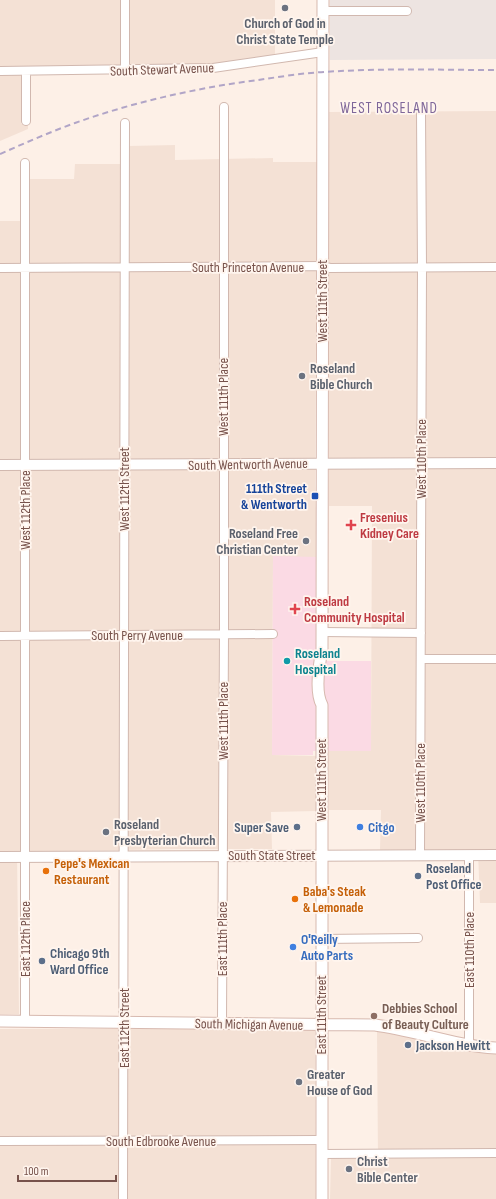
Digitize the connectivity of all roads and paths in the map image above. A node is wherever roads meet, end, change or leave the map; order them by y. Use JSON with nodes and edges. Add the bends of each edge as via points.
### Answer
{"nodes":[{"id":1,"x":125,"y":0,"type":"edge"},
{"id":2,"x":323,"y":6,"type":"edge"},
{"id":3,"x":406,"y":11,"type":"dead end"},
{"id":4,"x":323,"y":52,"type":"junction"},
{"id":5,"x":125,"y":70,"type":"junction"},
{"id":6,"x":0,"y":71,"type":"edge"},
{"id":7,"x":26,"y":71,"type":"junction"},
{"id":8,"x":224,"y":107,"type":"dead end"},
{"id":9,"x":422,"y":112,"type":"dead end"},
{"id":10,"x":26,"y":121,"type":"dead end"},
{"id":11,"x":125,"y":123,"type":"dead end"},
{"id":12,"x":25,"y":163,"type":"dead end"},
{"id":13,"x":322,"y":266,"type":"junction"},
{"id":14,"x":124,"y":267,"type":"junction"},
{"id":15,"x":224,"y":267,"type":"junction"},
{"id":16,"x":0,"y":268,"type":"edge"},
{"id":17,"x":25,"y":268,"type":"junction"},
{"id":18,"x":422,"y":268,"type":"junction"},
{"id":19,"x":496,"y":268,"type":"edge"},
{"id":20,"x":322,"y":463,"type":"junction"},
{"id":21,"x":421,"y":463,"type":"junction"},
{"id":22,"x":496,"y":463,"type":"edge"},
{"id":23,"x":223,"y":464,"type":"junction"},
{"id":24,"x":0,"y":465,"type":"edge"},
{"id":25,"x":25,"y":465,"type":"junction"},
{"id":26,"x":124,"y":465,"type":"junction"},
{"id":27,"x":322,"y":632,"type":"junction"},
{"id":28,"x":421,"y":633,"type":"junction"},
{"id":29,"x":224,"y":634,"type":"junction"},
{"id":30,"x":273,"y":634,"type":"dead end"},
{"id":31,"x":124,"y":635,"type":"junction"},
{"id":32,"x":0,"y":636,"type":"edge"},
{"id":33,"x":25,"y":636,"type":"junction"},
{"id":34,"x":421,"y":659,"type":"junction"},
{"id":35,"x":496,"y":659,"type":"edge"},
{"id":36,"x":321,"y":855,"type":"junction"},
{"id":37,"x":420,"y":855,"type":"junction"},
{"id":38,"x":469,"y":855,"type":"junction"},
{"id":39,"x":496,"y":855,"type":"edge"},
{"id":40,"x":124,"y":856,"type":"junction"},
{"id":41,"x":223,"y":856,"type":"junction"},
{"id":42,"x":0,"y":857,"type":"edge"},
{"id":43,"x":25,"y":857,"type":"junction"},
{"id":44,"x":418,"y":938,"type":"dead end"},
{"id":45,"x":322,"y":939,"type":"junction"},
{"id":46,"x":0,"y":1021,"type":"edge"},
{"id":47,"x":25,"y":1022,"type":"junction"},
{"id":48,"x":124,"y":1022,"type":"junction"},
{"id":49,"x":222,"y":1023,"type":"junction"},
{"id":50,"x":322,"y":1024,"type":"junction"},
{"id":51,"x":469,"y":1045,"type":"junction"},
{"id":52,"x":496,"y":1048,"type":"edge"},
{"id":53,"x":321,"y":1140,"type":"junction"},
{"id":54,"x":0,"y":1141,"type":"edge"},
{"id":55,"x":123,"y":1141,"type":"junction"},
{"id":56,"x":496,"y":1153,"type":"edge"},
{"id":57,"x":322,"y":1154,"type":"junction"},
{"id":58,"x":123,"y":1199,"type":"edge"},
{"id":59,"x":322,"y":1199,"type":"edge"}],
"edges":[{"from":1,"to":5,"type":"street"},
{"from":2,"to":3,"type":"street"},
{"from":2,"to":4,"type":"main road","name":"West 111th Street"},
{"from":4,"to":5,"type":"street","name":"South Stewart Avenue","via":[[213,68]]},
{"from":4,"to":13,"type":"main road","name":"West 111th Street"},
{"from":5,"to":7,"type":"street","name":"South Stewart Avenue"},
{"from":6,"to":7,"type":"street","name":"South Stewart Avenue"},
{"from":7,"to":10,"type":"street"},
{"from":8,"to":15,"type":"street","name":"West 111th Place"},
{"from":9,"to":18,"type":"street","name":"West 110th Place"},
{"from":11,"to":14,"type":"street","name":"West 112th Street"},
{"from":12,"to":17,"type":"street","name":"West 112th Place"},
{"from":13,"to":15,"type":"street","name":"South Princeton Avenue"},
{"from":13,"to":18,"type":"street","name":"South Princeton Avenue"},
{"from":13,"to":20,"type":"main road","name":"West 111th Street"},
{"from":14,"to":15,"type":"street","name":"South Princeton Avenue"},
{"from":14,"to":17,"type":"street","name":"South Princeton Avenue"},
{"from":14,"to":26,"type":"street","name":"West 112th Street"},
{"from":15,"to":23,"type":"street","name":"West 111th Place"},
{"from":16,"to":17,"type":"street","name":"South Princeton Avenue"},
{"from":17,"to":25,"type":"street","name":"West 112th Place"},
{"from":18,"to":19,"type":"street","name":"South Princeton Avenue"},
{"from":18,"to":21,"type":"street","name":"West 110th Place"},
{"from":20,"to":21,"type":"street","name":"South Wentworth Avenue"},
{"from":20,"to":23,"type":"street","name":"South Wentworth Avenue"},
{"from":20,"to":27,"type":"main road","name":"West 111th Street"},
{"from":21,"to":22,"type":"street","name":"South Wentworth Avenue"},
{"from":21,"to":28,"type":"street","name":"West 110th Place"},
{"from":23,"to":26,"type":"street","name":"South Wentworth Avenue"},
{"from":23,"to":29,"type":"street","name":"West 111th Place"},
{"from":24,"to":25,"type":"street","name":"South Wentworth Avenue"},
{"from":25,"to":26,"type":"street","name":"South Wentworth Avenue"},
{"from":25,"to":33,"type":"street","name":"West 112th Place"},
{"from":26,"to":31,"type":"street","name":"West 112th Street"},
{"from":27,"to":28,"type":"street"},
{"from":27,"to":36,"type":"main road","name":"West 111th Street","via":[[322,650],[318,665],[319,701],[322,705]]},
{"from":28,"to":34,"type":"street","name":"West 110th Place"},
{"from":29,"to":30,"type":"street","name":"South Perry Avenue"},
{"from":29,"to":31,"type":"street","name":"South Perry Avenue"},
{"from":29,"to":41,"type":"street","name":"West 111th Place"},
{"from":31,"to":33,"type":"street","name":"South Perry Avenue"},
{"from":31,"to":40,"type":"street","name":"West 112th Street"},
{"from":32,"to":33,"type":"street","name":"South Perry Avenue"},
{"from":33,"to":43,"type":"street","name":"West 112th Place"},
{"from":34,"to":35,"type":"street"},
{"from":34,"to":37,"type":"street","name":"West 110th Place"},
{"from":36,"to":37,"type":"street","name":"South State Street"},
{"from":36,"to":41,"type":"street","name":"South State Street"},
{"from":36,"to":45,"type":"main road","name":"East 111th Street"},
{"from":37,"to":38,"type":"street","name":"South State Street"},
{"from":38,"to":39,"type":"street","name":"South State Street"},
{"from":38,"to":51,"type":"street","name":"East 110th Place"},
{"from":40,"to":41,"type":"street","name":"South State Street"},
{"from":40,"to":43,"type":"street","name":"South State Street"},
{"from":40,"to":48,"type":"street","name":"East 112th Street"},
{"from":41,"to":49,"type":"street","name":"East 111th Place"},
{"from":42,"to":43,"type":"street","name":"South State Street"},
{"from":43,"to":47,"type":"street","name":"East 112th Place"},
{"from":44,"to":45,"type":"street"},
{"from":45,"to":50,"type":"main road","name":"East 111th Street"},
{"from":46,"to":47,"type":"main road","name":"South Michigan Avenue"},
{"from":47,"to":48,"type":"main road","name":"South Michigan Avenue"},
{"from":48,"to":49,"type":"main road","name":"South Michigan Avenue"},
{"from":48,"to":55,"type":"street","name":"East 112th Street"},
{"from":49,"to":50,"type":"main road","name":"South Michigan Avenue"},
{"from":50,"to":51,"type":"main road","name":"South Michigan Avenue","via":[[375,1025]]},
{"from":50,"to":53,"type":"main road","name":"East 111th Street"},
{"from":51,"to":52,"type":"main road","name":"South Michigan Avenue"},
{"from":53,"to":55,"type":"street","name":"South Edbrooke Avenue"},
{"from":53,"to":57,"type":"main road","name":"East 111th Street"},
{"from":54,"to":55,"type":"street","name":"South Edbrooke Avenue"},
{"from":55,"to":58,"type":"street","name":"East 112th Street"},
{"from":56,"to":57,"type":"street"},
{"from":57,"to":59,"type":"main road","name":"East 111th Street"}]}
